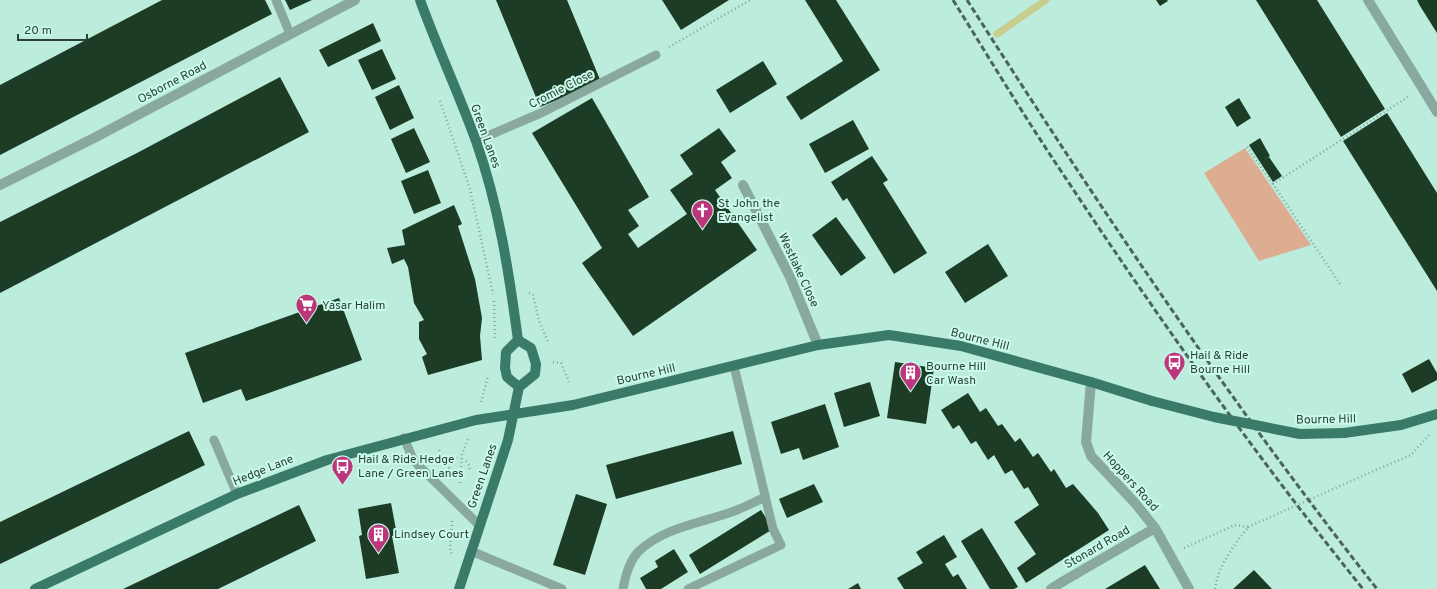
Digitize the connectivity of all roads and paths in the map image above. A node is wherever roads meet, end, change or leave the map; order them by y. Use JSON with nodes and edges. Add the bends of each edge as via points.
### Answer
{"nodes":[{"id":1,"x":276,"y":0,"type":"edge"},
{"id":2,"x":355,"y":0,"type":"edge"},
{"id":3,"x":420,"y":0,"type":"edge"},
{"id":4,"x":750,"y":0,"type":"edge"},
{"id":5,"x":1368,"y":0,"type":"edge"},
{"id":6,"x":290,"y":34,"type":"junction"},
{"id":7,"x":656,"y":55,"type":"joint"},
{"id":8,"x":1422,"y":88,"type":"junction"},
{"id":9,"x":1437,"y":112,"type":"edge"},
{"id":10,"x":454,"y":138,"type":"dead end"},
{"id":11,"x":476,"y":141,"type":"junction"},
{"id":12,"x":1247,"y":147,"type":"dead end"},
{"id":13,"x":1273,"y":184,"type":"junction"},
{"id":14,"x":0,"y":185,"type":"edge"},
{"id":15,"x":743,"y":185,"type":"dead end"},
{"id":16,"x":1340,"y":284,"type":"dead end"},
{"id":17,"x":511,"y":287,"type":"junction"},
{"id":18,"x":518,"y":340,"type":"junction"},
{"id":19,"x":495,"y":343,"type":"dead end"},
{"id":20,"x":818,"y":345,"type":"junction"},
{"id":21,"x":553,"y":362,"type":"dead end"},
{"id":22,"x":536,"y":364,"type":"junction"},
{"id":23,"x":734,"y":366,"type":"junction"},
{"id":24,"x":569,"y":382,"type":"dead end"},
{"id":25,"x":1092,"y":382,"type":"junction"},
{"id":26,"x":519,"y":387,"type":"junction"},
{"id":27,"x":514,"y":414,"type":"junction"},
{"id":28,"x":1437,"y":414,"type":"edge"},
{"id":29,"x":1432,"y":432,"type":"dead end"},
{"id":30,"x":404,"y":438,"type":"junction"},
{"id":31,"x":214,"y":440,"type":"dead end"},
{"id":32,"x":439,"y":450,"type":"dead end"},
{"id":33,"x":458,"y":457,"type":"dead end"},
{"id":34,"x":445,"y":460,"type":"junction"},
{"id":35,"x":466,"y":461,"type":"dead end"},
{"id":36,"x":470,"y":471,"type":"dead end"},
{"id":37,"x":456,"y":479,"type":"dead end"},
{"id":38,"x":237,"y":494,"type":"junction"},
{"id":39,"x":765,"y":497,"type":"junction"},
{"id":40,"x":452,"y":519,"type":"dead end"},
{"id":41,"x":479,"y":525,"type":"junction"},
{"id":42,"x":1248,"y":527,"type":"junction"},
{"id":43,"x":1156,"y":528,"type":"junction"},
{"id":44,"x":471,"y":551,"type":"junction"},
{"id":45,"x":1171,"y":554,"type":"junction"},
{"id":46,"x":464,"y":572,"type":"junction"},
{"id":47,"x":1064,"y":586,"type":"edge"},
{"id":48,"x":35,"y":589,"type":"edge"},
{"id":49,"x":459,"y":589,"type":"edge"},
{"id":50,"x":562,"y":589,"type":"edge"},
{"id":51,"x":623,"y":589,"type":"edge"},
{"id":52,"x":688,"y":589,"type":"edge"},
{"id":53,"x":1050,"y":589,"type":"edge"},
{"id":54,"x":1189,"y":589,"type":"edge"},
{"id":55,"x":1215,"y":589,"type":"edge"}],
"edges":[{"from":1,"to":6,"type":"lane"},
{"from":2,"to":6,"type":"street","name":"Osborne Road"},
{"from":3,"to":11,"type":"main road","name":"Green Lanes"},
{"from":4,"to":7,"type":"path"},
{"from":5,"to":8,"type":"street"},
{"from":6,"to":14,"type":"street","name":"Osborne Road"},
{"from":7,"to":11,"type":"lane","name":"Cromie Close","via":[[541,113]]},
{"from":8,"to":9,"type":"street"},
{"from":8,"to":13,"type":"path"},
{"from":10,"to":19,"type":"path","via":[[470,189],[482,242],[493,297]]},
{"from":11,"to":17,"type":"main road","name":"Green Lanes","via":[[490,186]]},
{"from":12,"to":13,"type":"path"},
{"from":13,"to":16,"type":"path"},
{"from":15,"to":20,"type":"street","name":"Westlake Close","via":[[790,276]]},
{"from":17,"to":18,"type":"main road","name":"Green Lanes"},
{"from":17,"to":22,"type":"path","via":[[533,295],[539,321],[548,339],[548,354]]},
{"from":18,"to":22,"type":"main road","via":[[531,348]]},
{"from":18,"to":26,"type":"main road","via":[[506,352],[505,368],[507,377]]},
{"from":20,"to":23,"type":"main road","name":"Bourne Hill"},
{"from":20,"to":25,"type":"main road","name":"Bourne Hill","via":[[889,335],[962,346]]},
{"from":21,"to":24,"type":"path","via":[[561,363]]},
{"from":22,"to":26,"type":"main road","via":[[535,374]]},
{"from":23,"to":27,"type":"main road","name":"Bourne Hill","via":[[573,404]]},
{"from":23,"to":39,"type":"lane"},
{"from":25,"to":28,"type":"main road","name":"Bourne Hill","bridge":true,"via":[[1214,418],[1300,434],[1344,433],[1401,426]]},
{"from":25,"to":43,"type":"street","name":"Hoppers Road","via":[[1086,442],[1091,456]]},
{"from":26,"to":27,"type":"main road","name":"Green Lanes"},
{"from":27,"to":30,"type":"main road","name":"Hedge Lane","via":[[476,420]]},
{"from":27,"to":41,"type":"main road","name":"Green Lanes","via":[[508,440]]},
{"from":29,"to":42,"type":"path","bridge":true,"via":[[1411,455]]},
{"from":30,"to":38,"type":"main road","name":"Hedge Lane","via":[[327,460]]},
{"from":30,"to":41,"type":"lane","via":[[418,465]]},
{"from":31,"to":38,"type":"lane"},
{"from":32,"to":34,"type":"path"},
{"from":33,"to":34,"type":"path"},
{"from":34,"to":37,"type":"path"},
{"from":35,"to":36,"type":"path"},
{"from":38,"to":48,"type":"main road","name":"Hedge Lane"},
{"from":39,"to":51,"type":"lane","via":[[737,510],[680,527],[654,541],[637,553]]},
{"from":39,"to":52,"type":"lane","via":[[773,530],[781,544]]},
{"from":40,"to":46,"type":"path","via":[[450,551]]},
{"from":41,"to":44,"type":"main road","name":"Green Lanes"},
{"from":42,"to":45,"type":"path","via":[[1235,525]]},
{"from":42,"to":55,"type":"path","via":[[1230,551],[1217,578]]},
{"from":43,"to":45,"type":"street","name":"Hoppers Road"},
{"from":43,"to":47,"type":"street","name":"Stonard Road"},
{"from":44,"to":46,"type":"main road","name":"Green Lanes"},
{"from":44,"to":50,"type":"lane"},
{"from":45,"to":54,"type":"street","name":"Hoppers Road"},
{"from":46,"to":49,"type":"main road","name":"Green Lanes"},
{"from":47,"to":53,"type":"street","name":"Stonard Road"}]}
